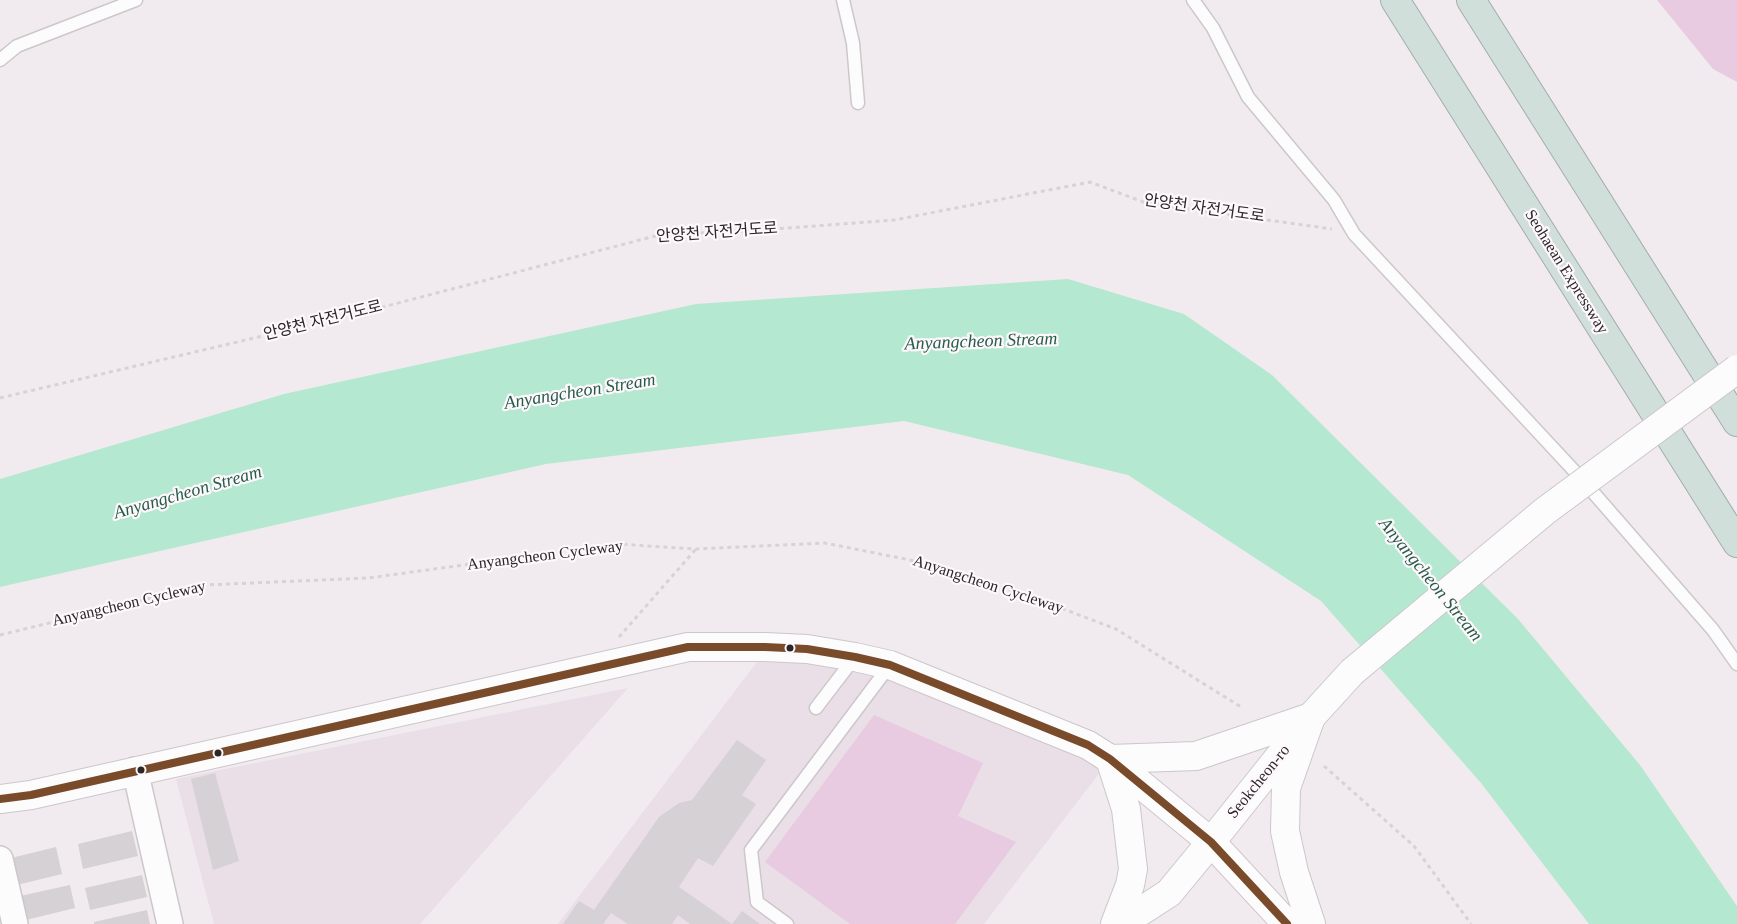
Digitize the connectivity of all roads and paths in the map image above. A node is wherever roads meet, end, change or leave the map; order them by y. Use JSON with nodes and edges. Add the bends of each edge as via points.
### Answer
{"nodes":[{"id":1,"x":136,"y":0,"type":"edge"},
{"id":2,"x":843,"y":0,"type":"edge"},
{"id":3,"x":1192,"y":0,"type":"edge"},
{"id":4,"x":1395,"y":0,"type":"edge"},
{"id":5,"x":1470,"y":0,"type":"edge"},
{"id":6,"x":0,"y":60,"type":"edge"},
{"id":7,"x":858,"y":103,"type":"dead end"},
{"id":8,"x":1354,"y":234,"type":"junction"},
{"id":9,"x":1737,"y":369,"type":"edge"},
{"id":10,"x":0,"y":398,"type":"edge"},
{"id":11,"x":1737,"y":422,"type":"edge"},
{"id":12,"x":1737,"y":543,"type":"edge"},
{"id":13,"x":696,"y":549,"type":"junction"},
{"id":14,"x":0,"y":635,"type":"edge"},
{"id":15,"x":618,"y":638,"type":"dead end"},
{"id":16,"x":855,"y":656,"type":"junction"},
{"id":17,"x":1737,"y":664,"type":"edge"},
{"id":18,"x":890,"y":665,"type":"junction"},
{"id":19,"x":1241,"y":707,"type":"dead end"},
{"id":20,"x":816,"y":708,"type":"dead end"},
{"id":21,"x":1311,"y":717,"type":"junction"},
{"id":22,"x":1110,"y":759,"type":"junction"},
{"id":23,"x":1324,"y":766,"type":"dead end"},
{"id":24,"x":135,"y":770,"type":"junction"},
{"id":25,"x":0,"y":799,"type":"edge"},
{"id":26,"x":1211,"y":842,"type":"junction"},
{"id":27,"x":0,"y":859,"type":"edge"},
{"id":28,"x":1169,"y":894,"type":"junction"},
{"id":29,"x":9,"y":922,"type":"edge"},
{"id":30,"x":170,"y":924,"type":"edge"},
{"id":31,"x":787,"y":924,"type":"edge"},
{"id":32,"x":1115,"y":924,"type":"edge"},
{"id":33,"x":1125,"y":924,"type":"edge"},
{"id":34,"x":1159,"y":924,"type":"edge"},
{"id":35,"x":1287,"y":924,"type":"edge"},
{"id":36,"x":1311,"y":924,"type":"edge"},
{"id":37,"x":1471,"y":924,"type":"edge"}],
"edges":[{"from":1,"to":6,"type":"lane","via":[[17,46]]},
{"from":2,"to":7,"type":"lane","via":[[853,43]]},
{"from":3,"to":8,"type":"lane","via":[[1213,28],[1248,97],[1334,200]]},
{"from":4,"to":12,"type":"highway","name":"Seohaean Expressway"},
{"from":5,"to":11,"type":"highway"},
{"from":8,"to":10,"type":"path","name":"안양천 자전거도로","via":[[1313,225],[1146,203],[1090,182],[894,220],[663,234],[360,313]]},
{"from":8,"to":17,"type":"lane","via":[[1578,475],[1713,630]]},
{"from":9,"to":21,"type":"street","name":"Seokcheon-ro","bridge":true,"via":[[1545,511],[1352,672]]},
{"from":13,"to":14,"type":"path","name":"Anyangcheon Cycleway","via":[[618,544],[368,578],[205,585]]},
{"from":13,"to":15,"type":"path"},
{"from":13,"to":19,"type":"path","name":"Anyangcheon Cycleway","via":[[825,543],[930,564],[1116,629]]},
{"from":16,"to":18,"type":"street"},
{"from":16,"to":20,"type":"lane"},
{"from":16,"to":24,"type":"street","via":[[764,646],[688,647]]},
{"from":18,"to":22,"type":"street","via":[[1026,718],[1088,745]]},
{"from":18,"to":31,"type":"lane","via":[[751,850],[757,902]]},
{"from":21,"to":22,"type":"street","via":[[1196,756]]},
{"from":21,"to":26,"type":"street","name":"Seokcheon-ro"},
{"from":21,"to":36,"type":"street","via":[[1286,788],[1285,831]]},
{"from":22,"to":26,"type":"street"},
{"from":22,"to":32,"type":"street","via":[[1126,809],[1133,869]]},
{"from":23,"to":37,"type":"path","via":[[1414,846]]},
{"from":24,"to":25,"type":"street","via":[[31,795]]},
{"from":24,"to":30,"type":"street"},
{"from":26,"to":28,"type":"street","name":"Seokcheon-ro"},
{"from":26,"to":35,"type":"street"},
{"from":27,"to":29,"type":"street"},
{"from":28,"to":33,"type":"street","name":"Seokcheon-ro"},
{"from":28,"to":34,"type":"street","name":"Seokcheon-ro"}]}
